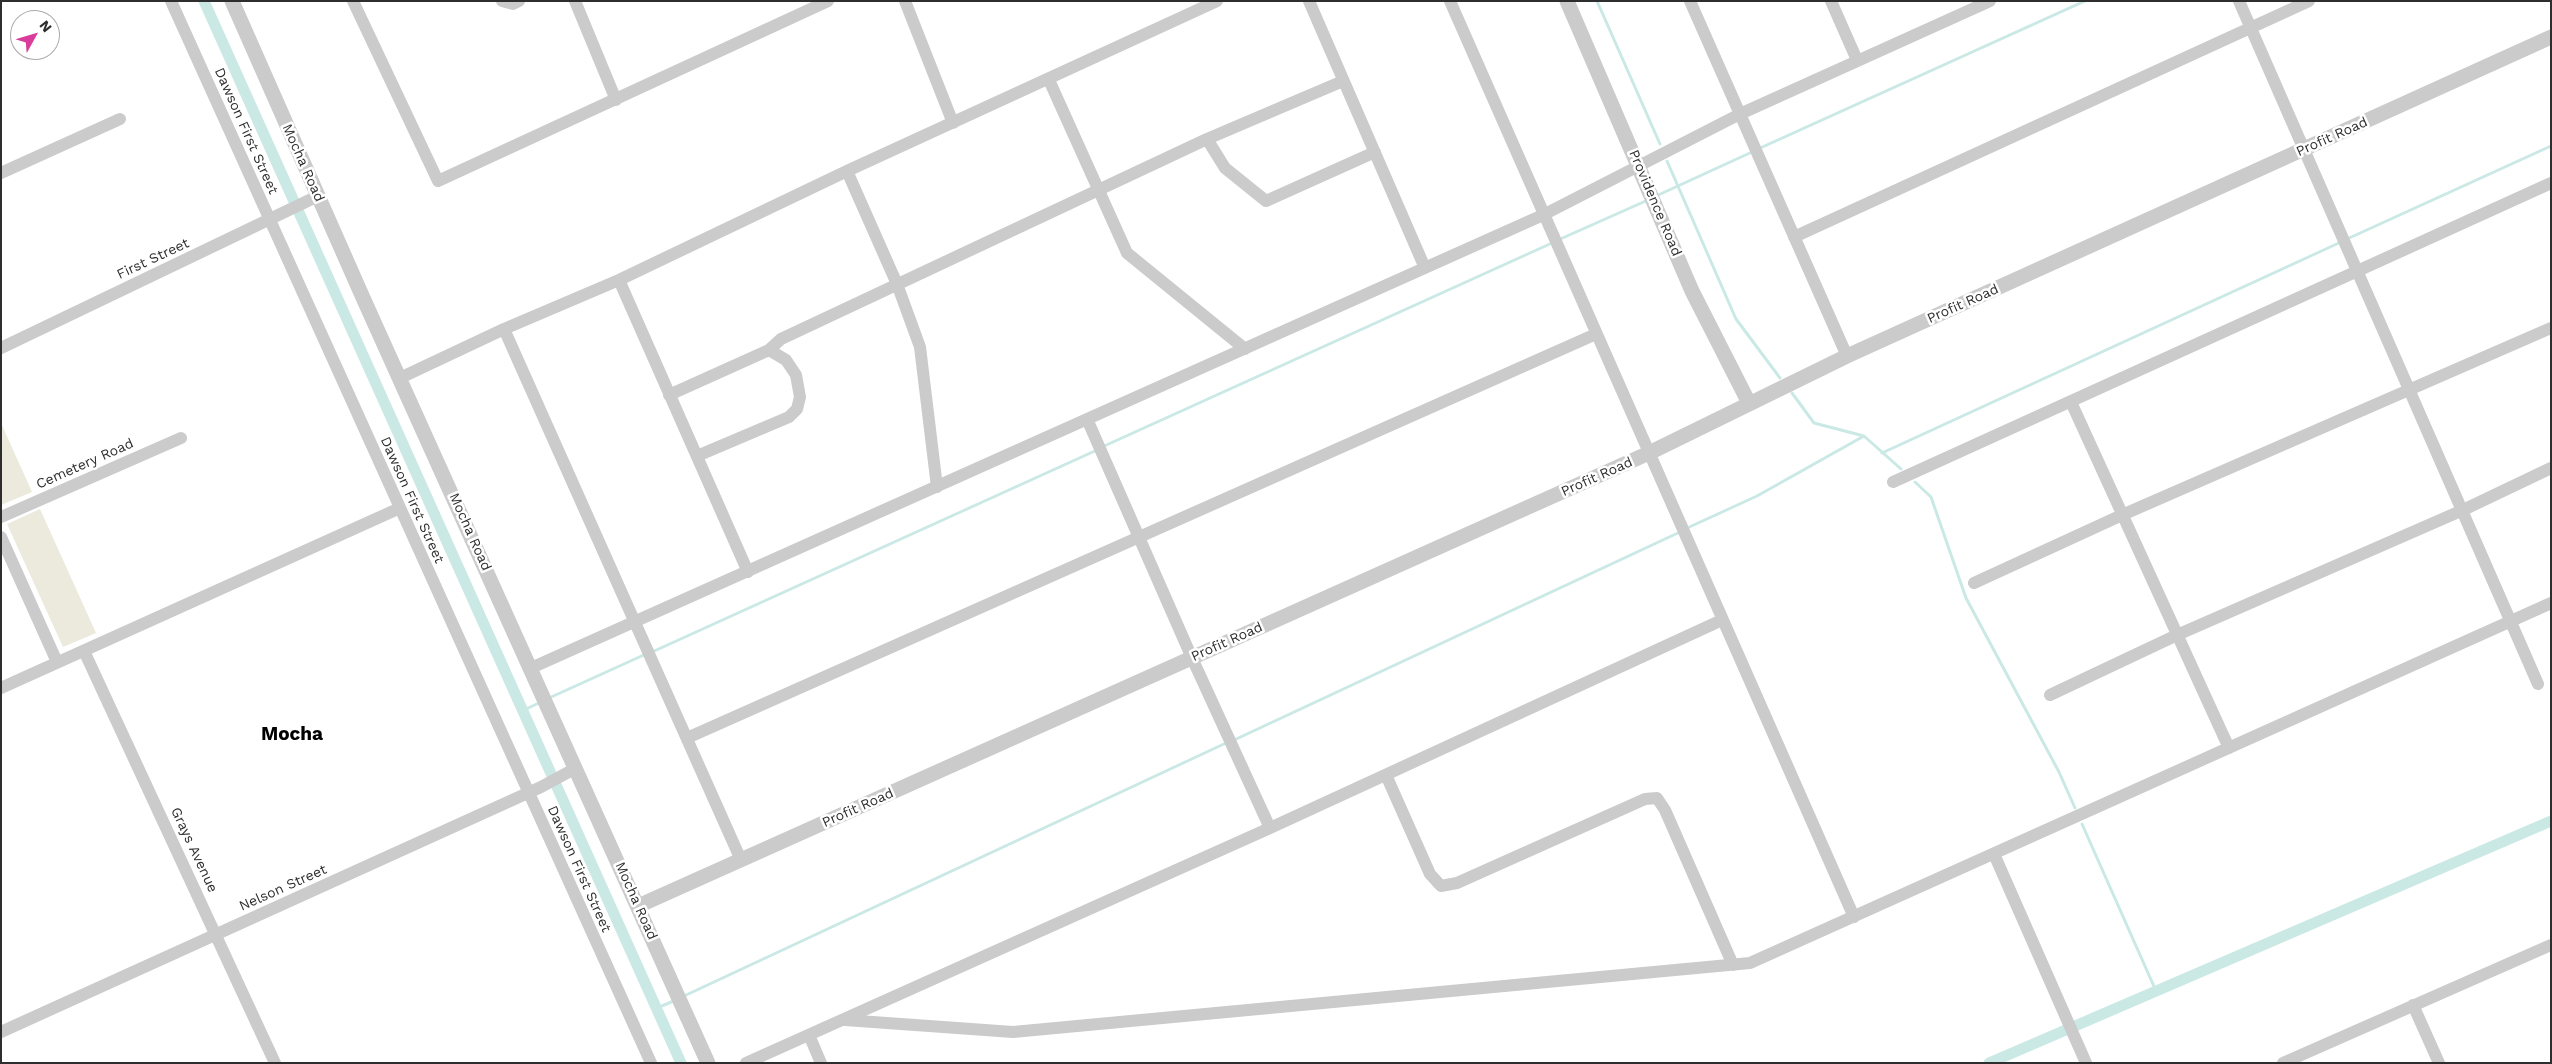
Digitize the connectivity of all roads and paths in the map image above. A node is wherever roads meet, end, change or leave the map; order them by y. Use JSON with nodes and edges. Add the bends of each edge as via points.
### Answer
{"nodes":[{"id":1,"x":171,"y":1,"type":"edge"},
{"id":2,"x":232,"y":1,"type":"edge"},
{"id":3,"x":353,"y":1,"type":"edge"},
{"id":4,"x":502,"y":1,"type":"edge"},
{"id":5,"x":519,"y":1,"type":"edge"},
{"id":6,"x":575,"y":1,"type":"edge"},
{"id":7,"x":828,"y":1,"type":"edge"},
{"id":8,"x":905,"y":1,"type":"edge"},
{"id":9,"x":1217,"y":1,"type":"edge"},
{"id":10,"x":1310,"y":1,"type":"edge"},
{"id":11,"x":1450,"y":1,"type":"edge"},
{"id":12,"x":1567,"y":1,"type":"edge"},
{"id":13,"x":1690,"y":1,"type":"edge"},
{"id":14,"x":1831,"y":1,"type":"edge"},
{"id":15,"x":1990,"y":1,"type":"edge"},
{"id":16,"x":2239,"y":1,"type":"edge"},
{"id":17,"x":2308,"y":1,"type":"edge"},
{"id":18,"x":2250,"y":27,"type":"junction"},
{"id":19,"x":2551,"y":37,"type":"edge"},
{"id":20,"x":1857,"y":60,"type":"junction"},
{"id":21,"x":1049,"y":80,"type":"junction"},
{"id":22,"x":1343,"y":81,"type":"junction"},
{"id":23,"x":616,"y":100,"type":"junction"},
{"id":24,"x":1740,"y":114,"type":"junction"},
{"id":25,"x":120,"y":118,"type":"dead end"},
{"id":26,"x":953,"y":123,"type":"junction"},
{"id":27,"x":1207,"y":139,"type":"junction"},
{"id":28,"x":2304,"y":150,"type":"junction"},
{"id":29,"x":1375,"y":152,"type":"junction"},
{"id":30,"x":1639,"y":165,"type":"junction"},
{"id":31,"x":847,"y":171,"type":"junction"},
{"id":32,"x":1,"y":173,"type":"edge"},
{"id":33,"x":2551,"y":183,"type":"edge"},
{"id":34,"x":1098,"y":192,"type":"junction"},
{"id":35,"x":312,"y":199,"type":"junction"},
{"id":36,"x":1542,"y":215,"type":"junction"},
{"id":37,"x":270,"y":220,"type":"junction"},
{"id":38,"x":1794,"y":237,"type":"junction"},
{"id":39,"x":1425,"y":268,"type":"junction"},
{"id":40,"x":2356,"y":270,"type":"junction"},
{"id":41,"x":619,"y":280,"type":"junction"},
{"id":42,"x":897,"y":284,"type":"junction"},
{"id":43,"x":2551,"y":328,"type":"edge"},
{"id":44,"x":504,"y":330,"type":"junction"},
{"id":45,"x":1596,"y":334,"type":"junction"},
{"id":46,"x":1,"y":348,"type":"edge"},
{"id":47,"x":1245,"y":349,"type":"junction"},
{"id":48,"x":769,"y":350,"type":"junction"},
{"id":49,"x":1848,"y":356,"type":"junction"},
{"id":50,"x":400,"y":378,"type":"junction"},
{"id":51,"x":2410,"y":388,"type":"junction"},
{"id":52,"x":669,"y":395,"type":"junction"},
{"id":53,"x":2071,"y":402,"type":"junction"},
{"id":54,"x":1749,"y":403,"type":"junction"},
{"id":55,"x":1087,"y":419,"type":"junction"},
{"id":56,"x":181,"y":438,"type":"dead end"},
{"id":57,"x":1649,"y":454,"type":"junction"},
{"id":58,"x":697,"y":456,"type":"junction"},
{"id":59,"x":2551,"y":468,"type":"edge"},
{"id":60,"x":1893,"y":482,"type":"dead end"},
{"id":61,"x":937,"y":487,"type":"junction"},
{"id":62,"x":400,"y":508,"type":"junction"},
{"id":63,"x":2463,"y":510,"type":"junction"},
{"id":64,"x":2122,"y":514,"type":"junction"},
{"id":65,"x":1,"y":517,"type":"edge"},
{"id":66,"x":1,"y":537,"type":"edge"},
{"id":67,"x":1140,"y":538,"type":"junction"},
{"id":68,"x":748,"y":572,"type":"junction"},
{"id":69,"x":1974,"y":582,"type":"dead end"},
{"id":70,"x":2551,"y":603,"type":"edge"},
{"id":71,"x":1722,"y":620,"type":"junction"},
{"id":72,"x":635,"y":621,"type":"junction"},
{"id":73,"x":2511,"y":621,"type":"junction"},
{"id":74,"x":2178,"y":635,"type":"junction"},
{"id":75,"x":84,"y":651,"type":"junction"},
{"id":76,"x":1192,"y":658,"type":"junction"},
{"id":77,"x":56,"y":662,"type":"junction"},
{"id":78,"x":532,"y":668,"type":"junction"},
{"id":79,"x":2538,"y":684,"type":"dead end"},
{"id":80,"x":1,"y":688,"type":"edge"},
{"id":81,"x":2050,"y":695,"type":"dead end"},
{"id":82,"x":687,"y":738,"type":"junction"},
{"id":83,"x":2229,"y":748,"type":"junction"},
{"id":84,"x":571,"y":770,"type":"junction"},
{"id":85,"x":1386,"y":775,"type":"junction"},
{"id":86,"x":528,"y":793,"type":"junction"},
{"id":87,"x":1270,"y":828,"type":"junction"},
{"id":88,"x":1994,"y":854,"type":"junction"},
{"id":89,"x":741,"y":860,"type":"junction"},
{"id":90,"x":638,"y":906,"type":"junction"},
{"id":91,"x":1854,"y":917,"type":"junction"},
{"id":92,"x":217,"y":935,"type":"junction"},
{"id":93,"x":2551,"y":945,"type":"edge"},
{"id":94,"x":1733,"y":965,"type":"junction"},
{"id":95,"x":2413,"y":1004,"type":"junction"},
{"id":96,"x":845,"y":1020,"type":"junction"},
{"id":97,"x":1,"y":1032,"type":"edge"},
{"id":98,"x":809,"y":1036,"type":"junction"},
{"id":99,"x":275,"y":1063,"type":"edge"},
{"id":100,"x":651,"y":1063,"type":"edge"},
{"id":101,"x":708,"y":1063,"type":"edge"},
{"id":102,"x":746,"y":1063,"type":"edge"},
{"id":103,"x":820,"y":1063,"type":"edge"},
{"id":104,"x":2086,"y":1063,"type":"edge"},
{"id":105,"x":2283,"y":1063,"type":"edge"},
{"id":106,"x":2439,"y":1063,"type":"edge"}],
"edges":[{"from":1,"to":37,"type":"street","name":"Dawson First Street"},
{"from":2,"to":35,"type":"street","name":"Mocha Road"},
{"from":3,"to":23,"type":"street","via":[[438,181]]},
{"from":4,"to":5,"type":"street","via":[[513,4]]},
{"from":6,"to":23,"type":"street"},
{"from":7,"to":23,"type":"street"},
{"from":8,"to":26,"type":"street"},
{"from":9,"to":21,"type":"street"},
{"from":10,"to":22,"type":"street"},
{"from":11,"to":36,"type":"street"},
{"from":12,"to":30,"type":"street","name":"Providence Road"},
{"from":13,"to":24,"type":"street"},
{"from":14,"to":20,"type":"street"},
{"from":15,"to":20,"type":"street"},
{"from":16,"to":18,"type":"street"},
{"from":17,"to":18,"type":"street"},
{"from":18,"to":28,"type":"street"},
{"from":18,"to":38,"type":"street"},
{"from":19,"to":28,"type":"street","name":"Profit Road"},
{"from":20,"to":24,"type":"street"},
{"from":21,"to":26,"type":"street"},
{"from":21,"to":34,"type":"street"},
{"from":22,"to":27,"type":"street"},
{"from":22,"to":29,"type":"street"},
{"from":24,"to":30,"type":"street"},
{"from":24,"to":38,"type":"street"},
{"from":25,"to":32,"type":"street"},
{"from":26,"to":31,"type":"street"},
{"from":27,"to":29,"type":"street","via":[[1225,168],[1266,201]]},
{"from":27,"to":34,"type":"street"},
{"from":28,"to":40,"type":"street"},
{"from":28,"to":49,"type":"street","name":"Profit Road"},
{"from":29,"to":39,"type":"street"},
{"from":30,"to":36,"type":"street"},
{"from":30,"to":54,"type":"street","name":"Providence Road","via":[[1692,291]]},
{"from":31,"to":41,"type":"street"},
{"from":31,"to":42,"type":"street"},
{"from":33,"to":40,"type":"street"},
{"from":34,"to":42,"type":"street"},
{"from":34,"to":47,"type":"street","via":[[1127,253]]},
{"from":35,"to":37,"type":"street","name":"First Street"},
{"from":35,"to":50,"type":"street","name":"Mocha Road"},
{"from":36,"to":39,"type":"street"},
{"from":36,"to":45,"type":"street"},
{"from":37,"to":46,"type":"street","name":"First Street"},
{"from":37,"to":62,"type":"street","name":"Dawson First Street"},
{"from":38,"to":49,"type":"street"},
{"from":39,"to":47,"type":"street"},
{"from":40,"to":51,"type":"street"},
{"from":40,"to":53,"type":"street"},
{"from":41,"to":44,"type":"street"},
{"from":41,"to":52,"type":"street"},
{"from":42,"to":48,"type":"street","via":[[781,339]]},
{"from":42,"to":61,"type":"street","via":[[920,347]]},
{"from":43,"to":51,"type":"street"},
{"from":44,"to":50,"type":"street"},
{"from":44,"to":72,"type":"street"},
{"from":45,"to":57,"type":"street"},
{"from":45,"to":67,"type":"street"},
{"from":47,"to":55,"type":"street"},
{"from":48,"to":52,"type":"street"},
{"from":48,"to":58,"type":"street","via":[[786,360],[796,375],[800,397],[797,409],[789,416]]},
{"from":49,"to":54,"type":"street","name":"Profit Road"},
{"from":50,"to":78,"type":"street","name":"Mocha Road"},
{"from":51,"to":63,"type":"street"},
{"from":51,"to":64,"type":"street"},
{"from":52,"to":58,"type":"street"},
{"from":53,"to":60,"type":"street"},
{"from":53,"to":64,"type":"street"},
{"from":54,"to":57,"type":"street","name":"Profit Road"},
{"from":55,"to":61,"type":"street"},
{"from":55,"to":67,"type":"street"},
{"from":56,"to":65,"type":"street","name":"Cemetery Road"},
{"from":57,"to":71,"type":"street"},
{"from":57,"to":76,"type":"street","name":"Profit Road"},
{"from":58,"to":68,"type":"street"},
{"from":59,"to":63,"type":"street"},
{"from":61,"to":68,"type":"street"},
{"from":62,"to":75,"type":"street"},
{"from":62,"to":86,"type":"street","name":"Dawson First Street"},
{"from":63,"to":73,"type":"street"},
{"from":63,"to":74,"type":"street"},
{"from":64,"to":69,"type":"street"},
{"from":64,"to":74,"type":"street"},
{"from":66,"to":77,"type":"street"},
{"from":67,"to":76,"type":"street"},
{"from":67,"to":82,"type":"street"},
{"from":68,"to":72,"type":"street"},
{"from":70,"to":73,"type":"street"},
{"from":71,"to":85,"type":"street"},
{"from":71,"to":91,"type":"street"},
{"from":72,"to":78,"type":"street"},
{"from":72,"to":82,"type":"street"},
{"from":73,"to":79,"type":"street"},
{"from":73,"to":83,"type":"street"},
{"from":74,"to":81,"type":"street"},
{"from":74,"to":83,"type":"street"},
{"from":75,"to":77,"type":"street"},
{"from":75,"to":92,"type":"street","name":"Grays Avenue"},
{"from":76,"to":87,"type":"street"},
{"from":76,"to":89,"type":"street","name":"Profit Road"},
{"from":77,"to":80,"type":"street"},
{"from":78,"to":84,"type":"street","name":"Mocha Road"},
{"from":82,"to":89,"type":"street"},
{"from":83,"to":88,"type":"street"},
{"from":84,"to":86,"type":"street","name":"Nelson Street"},
{"from":84,"to":90,"type":"street","name":"Mocha Road"},
{"from":85,"to":87,"type":"street"},
{"from":85,"to":94,"type":"street","via":[[1430,874],[1441,886],[1457,883],[1645,799],[1657,798],[1666,810]]},
{"from":86,"to":92,"type":"street","name":"Nelson Street"},
{"from":86,"to":100,"type":"street","name":"Dawson First Street"},
{"from":87,"to":96,"type":"street"},
{"from":88,"to":91,"type":"street"},
{"from":88,"to":104,"type":"street"},
{"from":89,"to":90,"type":"street","name":"Profit Road"},
{"from":90,"to":101,"type":"street","name":"Mocha Road"},
{"from":91,"to":94,"type":"street","via":[[1750,963]]},
{"from":92,"to":97,"type":"street","name":"Nelson Street"},
{"from":92,"to":99,"type":"street","name":"Grays Avenue"},
{"from":93,"to":95,"type":"street"},
{"from":94,"to":96,"type":"street","via":[[1013,1032]]},
{"from":95,"to":105,"type":"street"},
{"from":95,"to":106,"type":"street"},
{"from":96,"to":98,"type":"street"},
{"from":98,"to":102,"type":"street"},
{"from":98,"to":103,"type":"street"}]}
